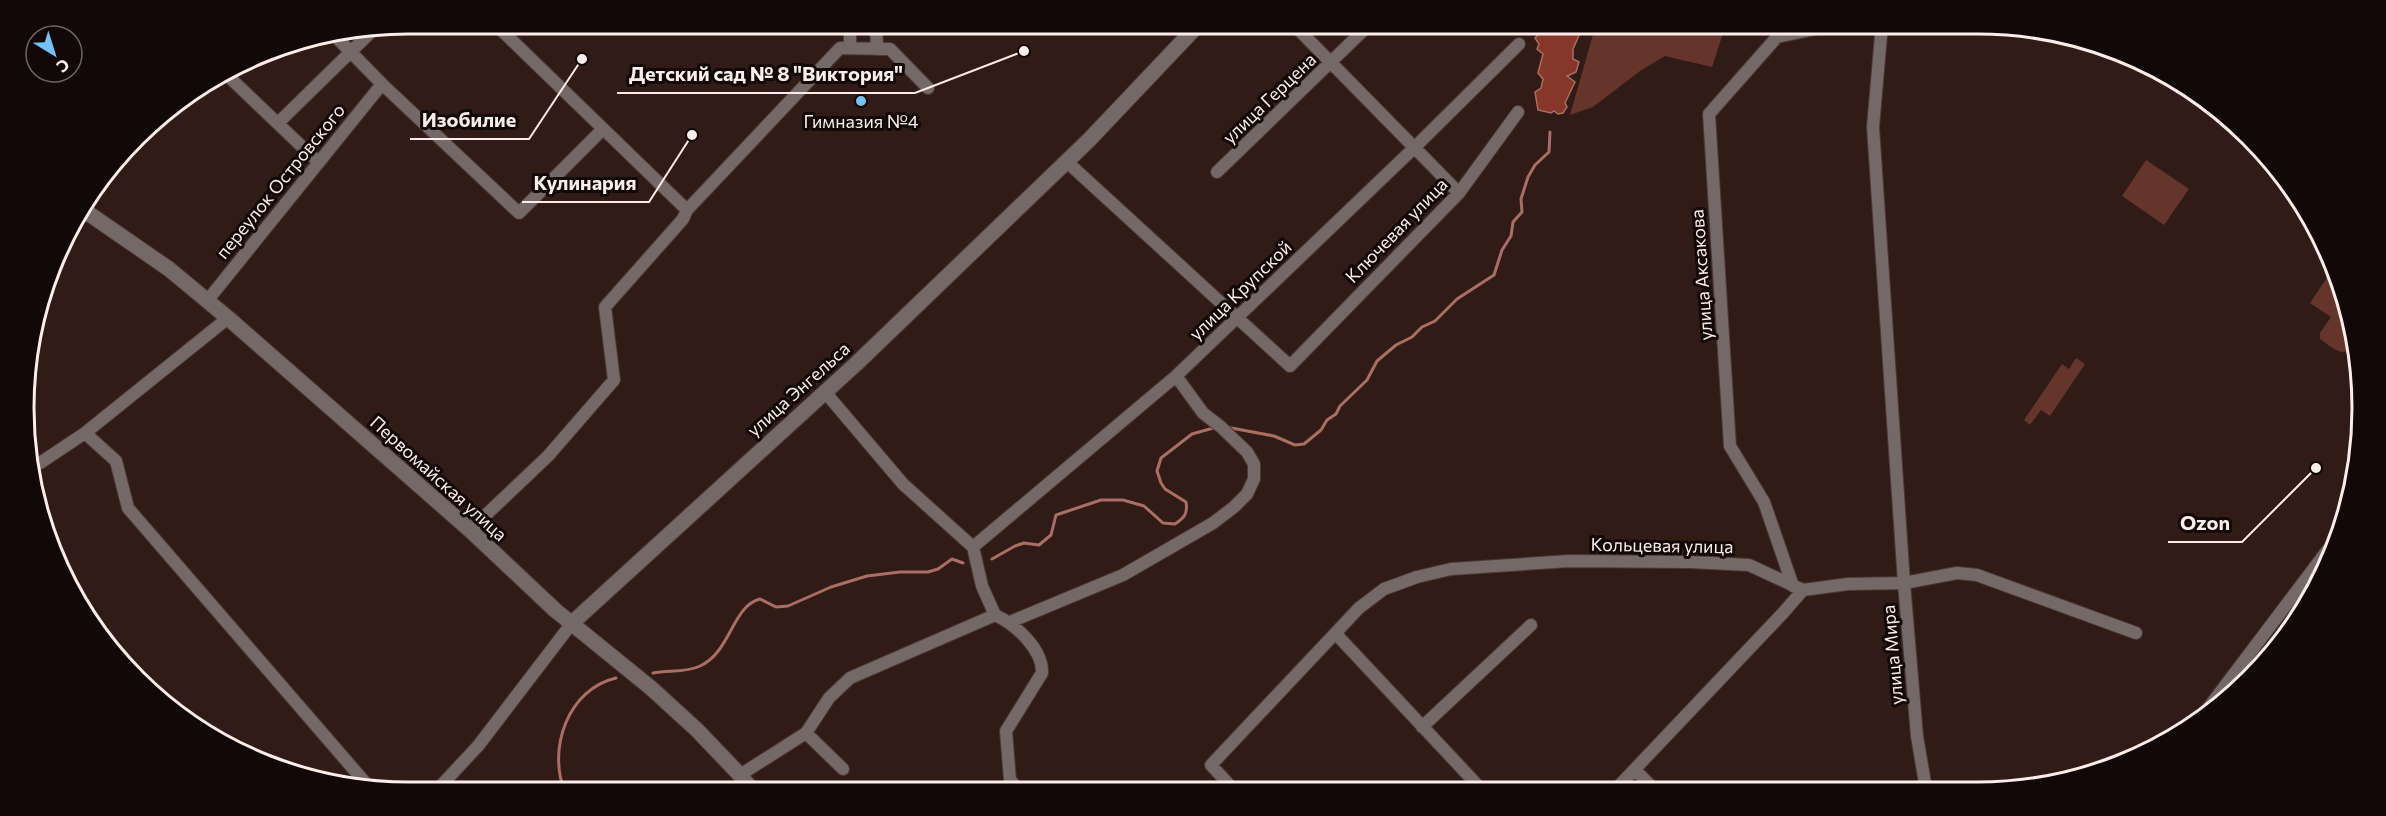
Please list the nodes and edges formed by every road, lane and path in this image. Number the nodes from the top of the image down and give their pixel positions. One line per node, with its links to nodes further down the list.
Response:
1 (505, 34): 21 (street)
2 (850, 34): 12 (street)
3 (876, 34): 13 (street)
4 (1189, 34): 23 (street, улица Энгельса)
5 (1302, 34): 15 (street)
6 (1360, 34): 15 (street, улица Герцена)
7 (1791, 34): 40 (street, улица Аксакова)
8 (1881, 34): 39 (street)
9 (366, 37): 14 (street)
10 (341, 41): 14 (street)
11 (1519, 44): 22 (street, улица Крупской)
12 (850, 48): 13 (street); 27 (street)
13 (877, 49): 18 (street)
14 (351, 52): 17 (street); 20 (street)
15 (1330, 64): 22 (street); 25 (street, улица Герцена)
16 (231, 80): 20 (street)
17 (382, 84): 21 (street); 24 (street, переулок Островского)
18 (928, 88)
19 (1518, 112): 26 (street, Ключевая улица)
20 (278, 123): 24 (street)
21 (603, 129): 27 (street)
22 (1415, 147): 26 (street); 31 (street, улица Крупской)
23 (1066, 161): 31 (street); 33 (street, улица Энгельса)
24 (318, 162): 29 (street, переулок Островского)
25 (1217, 172)
26 (1459, 193): 31 (street, Ключевая улица)
27 (687, 210): 36 (street)
28 (89, 214): 29 (street, Первомайская улица)
29 (207, 301): 30 (street, Первомайская улица)
30 (228, 318): 34 (street); 36 (street, Первомайская улица)
31 (1236, 318): 32 (street, улица Крупской)
32 (1176, 376): 37 (street, улица Крупской); 42 (street)
33 (825, 392): 37 (street); 43 (street, улица Энгельса)
34 (85, 433): 35 (street); 53 (street)
35 (40, 463)
36 (470, 530): 43 (street, Первомайская улица)
37 (973, 547): 41 (street)
38 (2317, 564): 47 (street)
39 (1904, 583): 40 (street, улица Мира); 45 (street); 61 (street, улица Мира)
40 (1798, 588): 46 (street, Кольцевая улица); 51 (street)
41 (995, 615): 42 (street); 49 (street)
42 (1010, 622): 56 (street)
43 (572, 623): 52 (street, Первомайская улица); 54 (street, улица Энгельса)
44 (1531, 625): 48 (street)
45 (2136, 633)
46 (1336, 634): 48 (street); 57 (street, Кольцевая улица)
47 (2221, 692)
48 (1422, 727): 58 (street)
49 (806, 734): 50 (street); 52 (street)
50 (843, 769)
51 (1635, 770): 59 (street); 60 (street)
52 (741, 775): 55 (street, Первомайская улица)
53 (361, 778)
54 (444, 782)
55 (746, 782)
56 (1012, 782)
57 (1227, 782)
58 (1474, 782)
59 (1622, 782)
60 (1647, 782)
61 (1925, 782)

